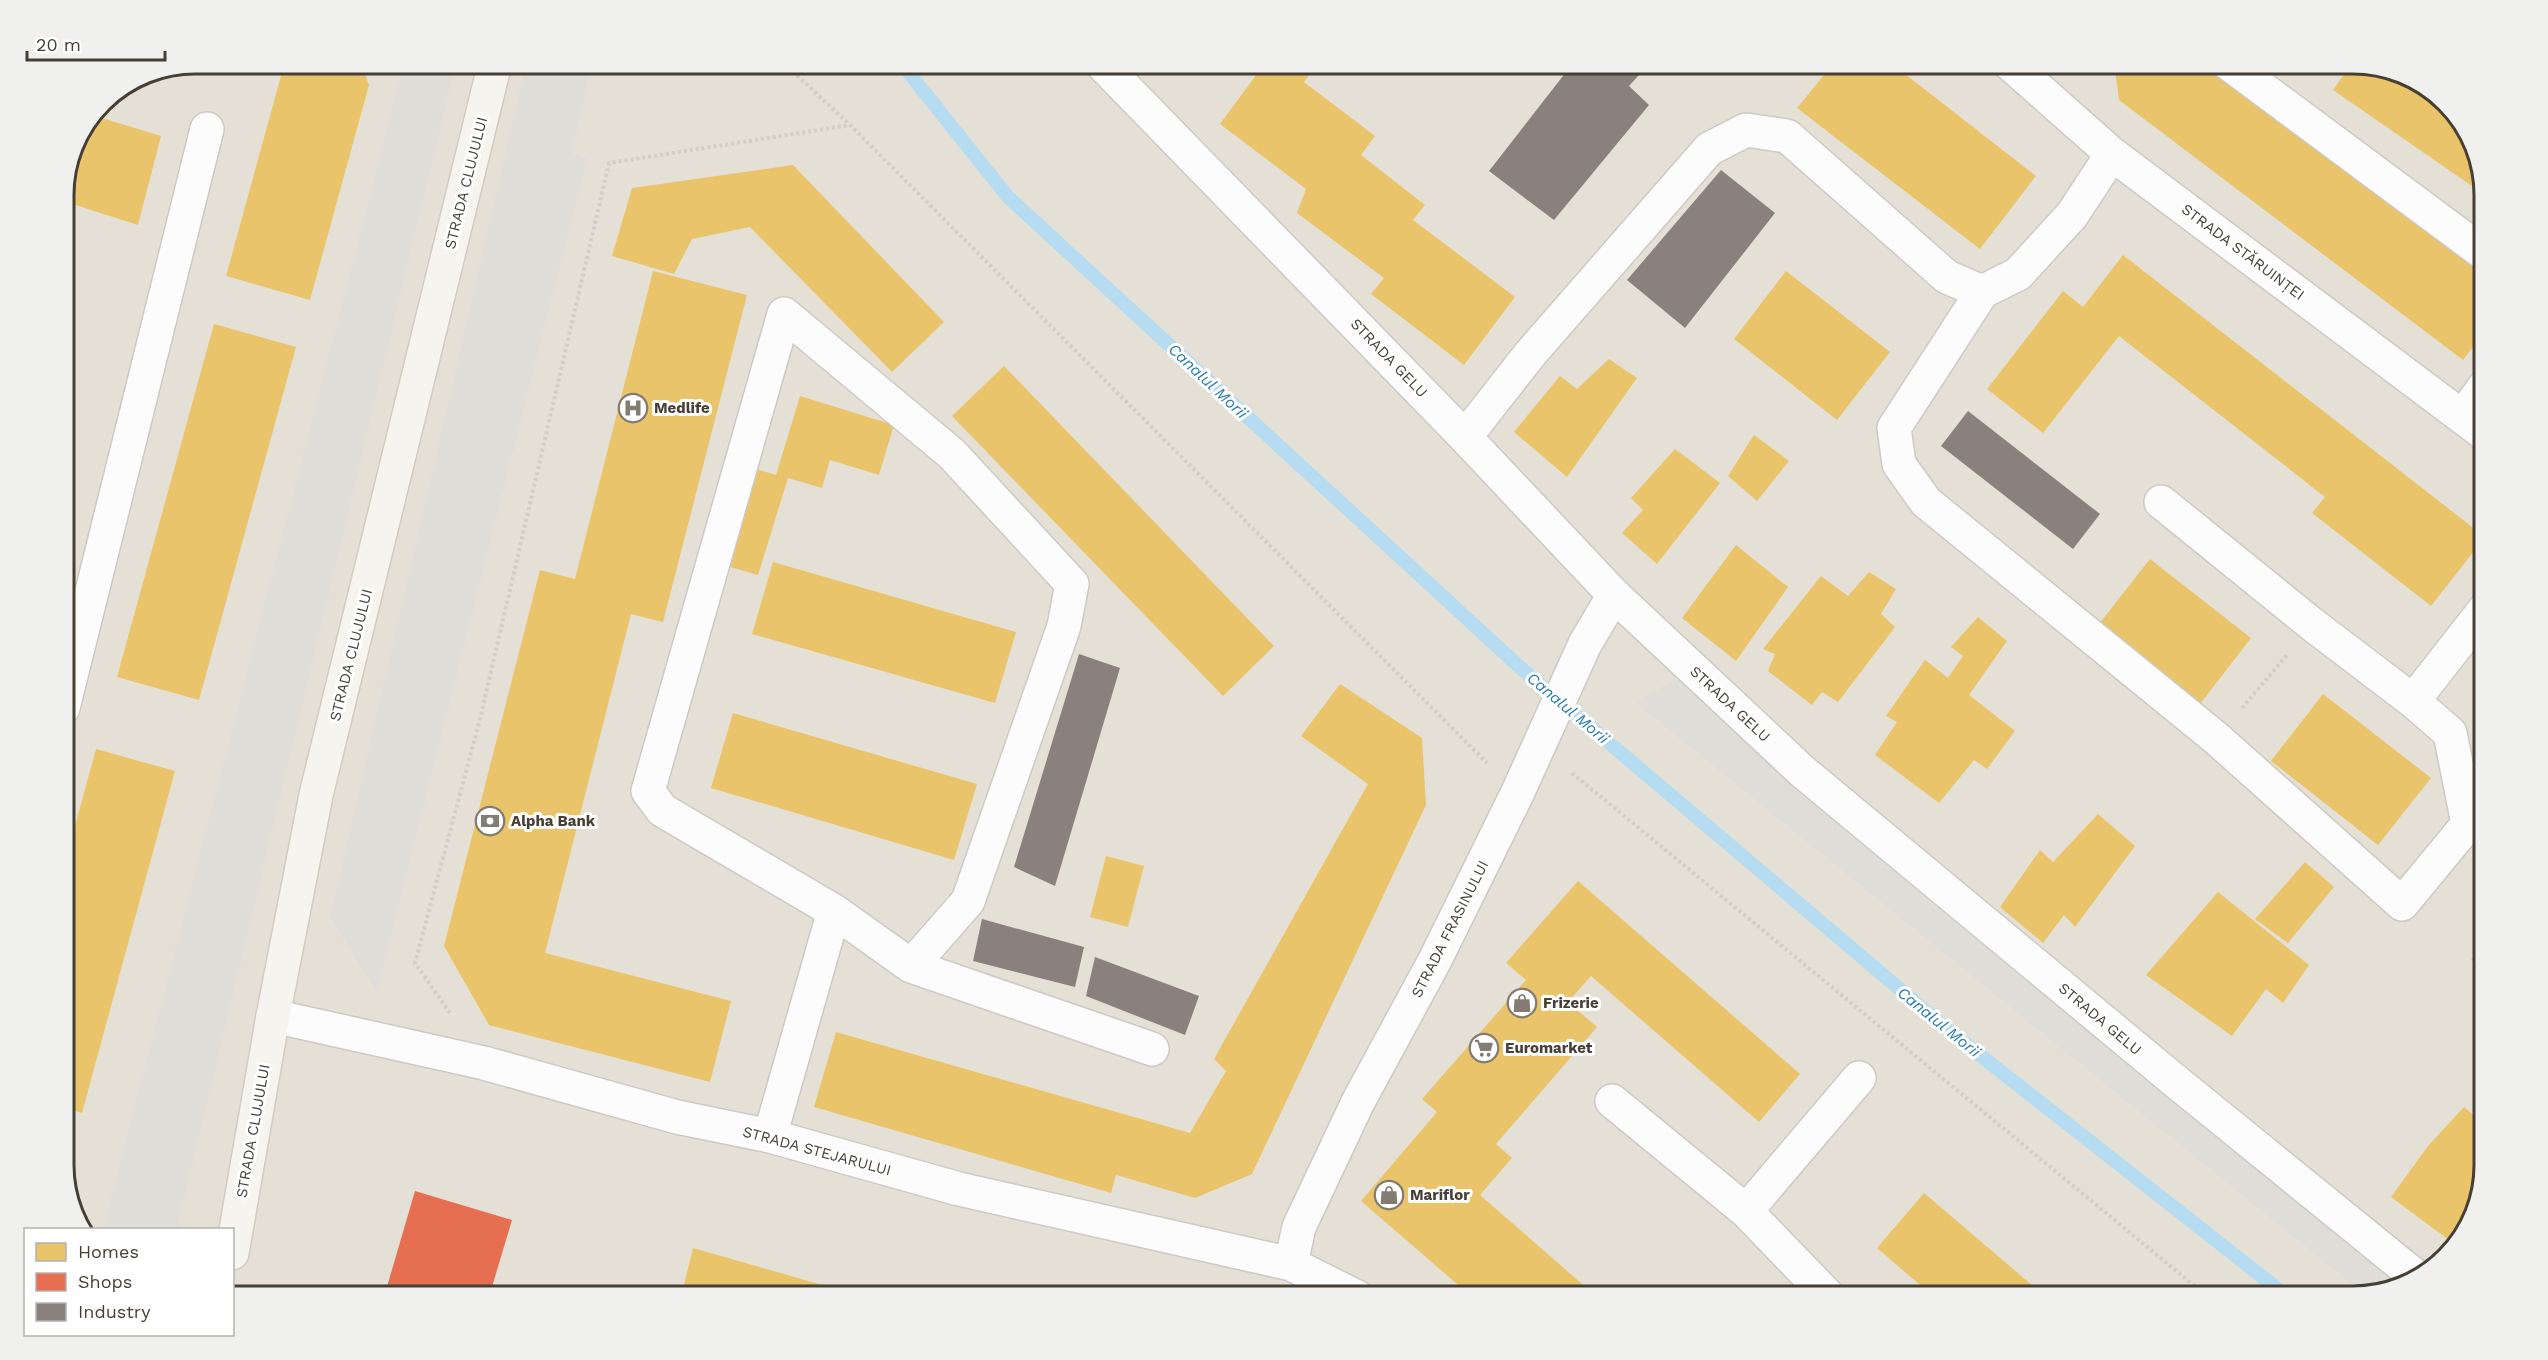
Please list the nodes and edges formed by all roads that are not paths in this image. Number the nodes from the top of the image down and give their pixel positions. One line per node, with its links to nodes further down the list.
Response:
1 (492, 74): 18 (main road, STRADA CLUJULUI)
2 (1112, 74): 10 (street, STRADA GELU)
3 (2021, 74): 6 (street, STRADA STĂRUINȚEI)
4 (2243, 74): 7 (street)
5 (207, 129): 14 (street)
6 (2112, 154): 8 (street); 9 (street, STRADA STĂRUINȚEI)
7 (2474, 246)
8 (1982, 292): 10 (street); 15 (street)
9 (2474, 425)
10 (1465, 436): 12 (street, STRADA GELU)
11 (2160, 502): 15 (street)
12 (1614, 595): 25 (street, STRADA FRASINULUI); 26 (street, STRADA GELU)
13 (2474, 622): 15 (street)
14 (74, 664)
15 (2413, 701)
16 (834, 911): 17 (street); 17 (street); 22 (street)
17 (911, 966): 19 (street)
18 (273, 1016): 22 (street, STRADA STEJARULUI); 24 (main road, STRADA CLUJULUI)
19 (1152, 1049)
20 (1859, 1078): 23 (street)
21 (1612, 1101): 23 (street)
22 (770, 1136): 25 (street, STRADA STEJARULUI)
23 (1746, 1212): 28 (street)
24 (234, 1240)
25 (1291, 1264): 27 (street, STRADA STEJARULUI)
26 (2410, 1272)
27 (1335, 1286)
28 (1818, 1286)

